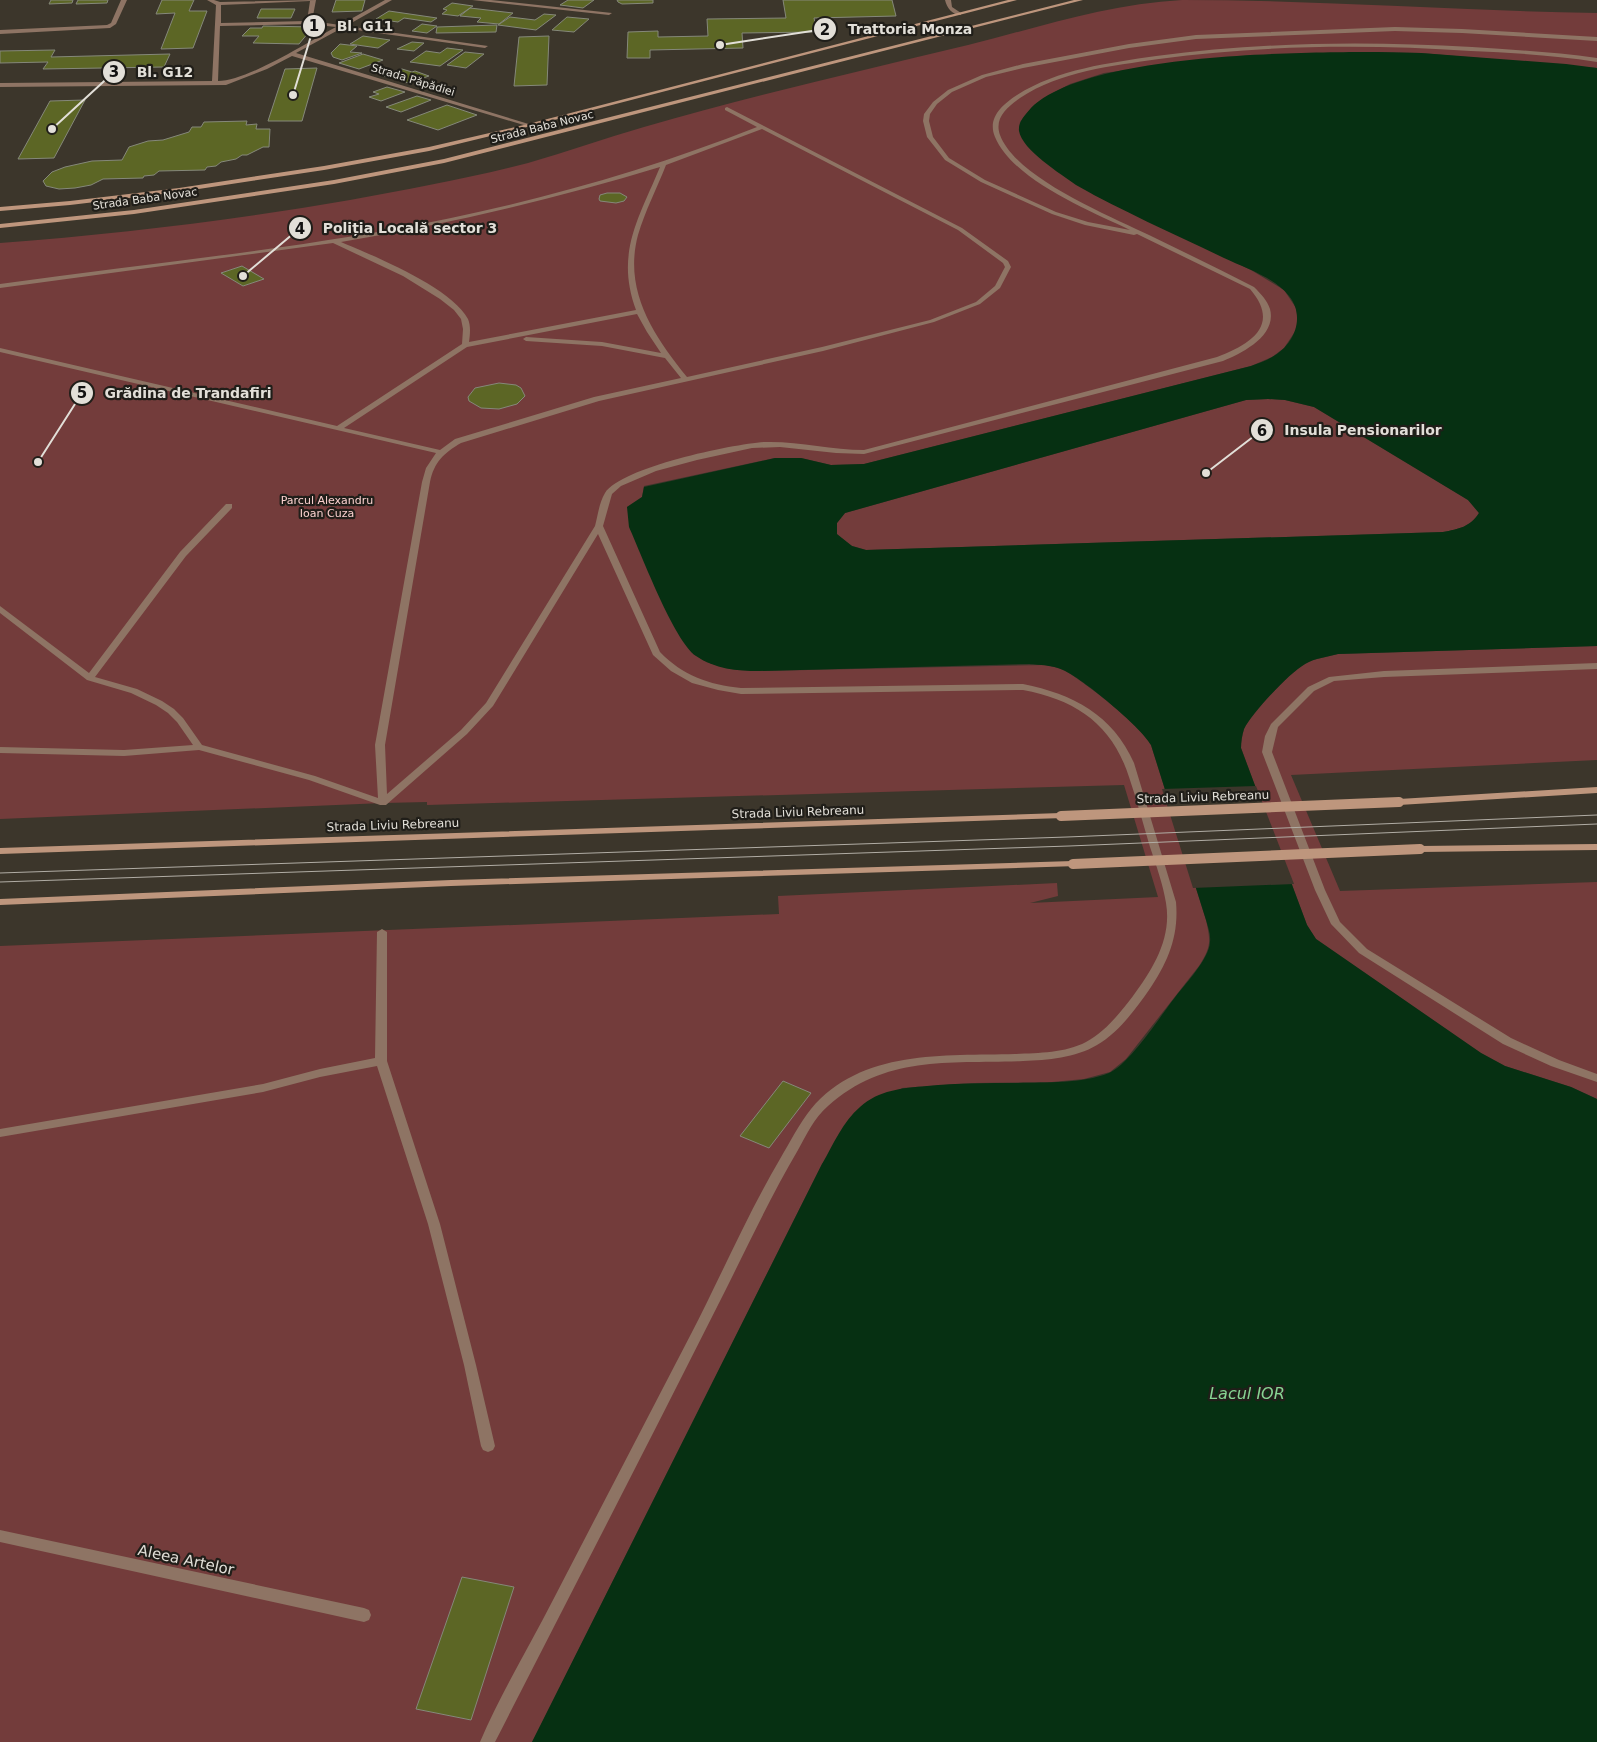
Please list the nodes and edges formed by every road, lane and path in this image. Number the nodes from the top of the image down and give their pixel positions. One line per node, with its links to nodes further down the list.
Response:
1 (124, 0): 17 (street)
2 (210, 0): 10 (street)
3 (311, 0): 10 (street); 14 (street)
4 (389, 0): 16 (street)
5 (475, 0): 11 (street)
6 (948, 0): 12 (street)
7 (1014, 0): 12 (main road, Strada Baba Novac)
8 (1060, 0): 13 (main road)
9 (1080, 0): 13 (main road, Strada Baba Novac)
10 (219, 4): 15 (street)
11 (609, 14)
12 (959, 14): 25 (main road, Strada Baba Novac)
13 (1022, 14): 29 (main road, Strada Baba Novac)
14 (309, 22): 15 (street); 16 (street)
15 (218, 25): 22 (street)
16 (342, 27): 19 (street); 20 (street)
17 (0, 32)
18 (1597, 39): 30 (street)
19 (485, 46)
20 (292, 54): 22 (street); 25 (street, Strada Păpădiei)
21 (1597, 60): 30 (street)
22 (215, 84): 23 (street)
23 (0, 85)
24 (726, 108): 26 (street)
25 (529, 126): 28 (main road, Strada Baba Novac)
26 (762, 127): 27 (street); 38 (street)
27 (664, 163): 31 (street); 33 (street)
28 (0, 209)
29 (0, 226)
30 (1148, 235): 42 (street)
31 (333, 241): 32 (street); 35 (street)
32 (0, 286)
33 (638, 312): 34 (street); 37 (street)
34 (510, 338): 35 (street); 37 (street)
35 (465, 345): 39 (street)
36 (0, 350): 39 (street)
37 (666, 356): 38 (street)
38 (686, 380): 40 (street)
39 (337, 429): 40 (street)
40 (439, 452): 49 (street)
41 (229, 506): 45 (street)
42 (599, 526): 49 (street); 60 (street)
43 (0, 609): 45 (street)
44 (1597, 666): 55 (street)
45 (90, 678): 46 (street)
46 (199, 747): 47 (street); 49 (street)
47 (0, 750)
48 (1597, 790): 51 (main road, Strada Liviu Rebreanu, bridge)
49 (383, 803)
50 (1597, 847): 52 (main road, bridge)
51 (0, 851)
52 (0, 902)
53 (382, 932): 54 (street)
54 (381, 1061): 56 (street); 57 (street)
55 (1597, 1078)
56 (0, 1133)
57 (488, 1446)
58 (0, 1536): 59 (street, Aleea Artelor)
59 (364, 1615)
60 (487, 1742)

